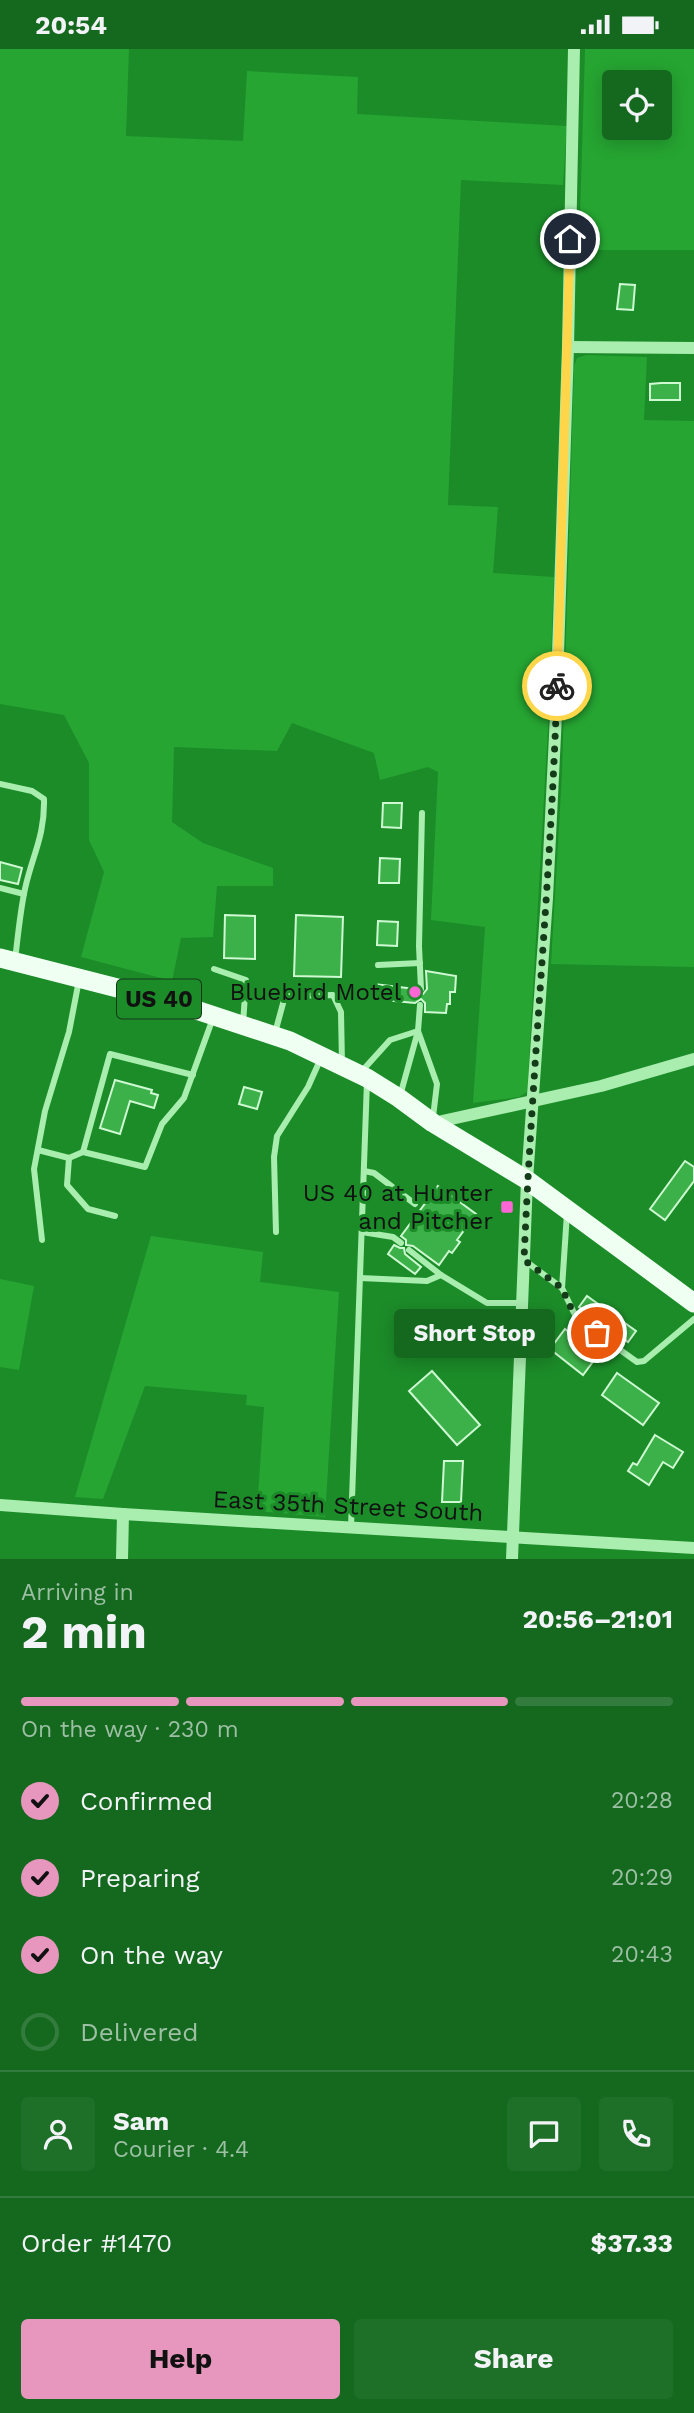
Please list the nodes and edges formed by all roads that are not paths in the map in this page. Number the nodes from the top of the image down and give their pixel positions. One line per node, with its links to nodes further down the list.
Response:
1 (574, 49): 2 (street)
2 (568, 347): 3 (street); 24 (street)
3 (694, 348)
4 (0, 784): 7 (lane)
5 (422, 813): 9 (lane)
6 (0, 888): 7 (lane)
7 (24, 894): 8 (lane)
8 (7, 960): 12 (main road, US 40)
9 (420, 963): 10 (lane); 13 (lane)
10 (378, 965)
11 (214, 969): 16 (lane)
12 (79, 978): 15 (main road, US 40); 26 (lane)
13 (421, 989)
14 (421, 1005): 17 (lane)
15 (214, 1016): 16 (main road, US 40); 22 (lane)
16 (243, 1026): 18 (main road, US 40)
17 (418, 1031): 21 (lane); 23 (lane); 25 (lane)
18 (274, 1036): 19 (main road, US 40); 21 (lane)
19 (322, 1056): 21 (main road, US 40); 34 (lane)
20 (694, 1059): 24 (street)
21 (356, 1073): 23 (main road, US 40); 29 (lane)
22 (192, 1075): 27 (lane); 27 (lane)
23 (399, 1098): 25 (main road, US 40)
24 (534, 1100): 25 (street); 30 (street)
25 (433, 1122): 30 (main road, US 40)
26 (38, 1150): 28 (lane); 36 (lane)
27 (83, 1152): 28 (lane)
28 (69, 1158): 33 (lane)
29 (364, 1171): 31 (lane); 35 (lane)
30 (527, 1180): 32 (main road, US 40); 39 (street)
31 (415, 1204)
32 (567, 1209): 42 (lane); 44 (main road, US 40)
33 (115, 1216)
34 (276, 1232)
35 (362, 1232): 37 (lane); 41 (lane)
36 (42, 1240)
37 (401, 1243)
38 (409, 1250): 40 (lane)
39 (524, 1260): 42 (lane); 43 (street)
40 (441, 1275): 41 (lane); 43 (lane)
41 (360, 1278): 48 (lane)
42 (562, 1288): 45 (lane)
43 (523, 1303): 49 (street)
44 (694, 1303)
45 (694, 1319)
46 (0, 1505): 47 (street, East 35th Street South)
47 (123, 1514): 48 (street, East 35th Street South); 51 (street)
48 (351, 1527): 49 (street, East 35th Street South)
49 (513, 1537): 50 (street, East 35th Street South); 52 (street)
50 (694, 1548)
51 (122, 1559)
52 (512, 1559)

